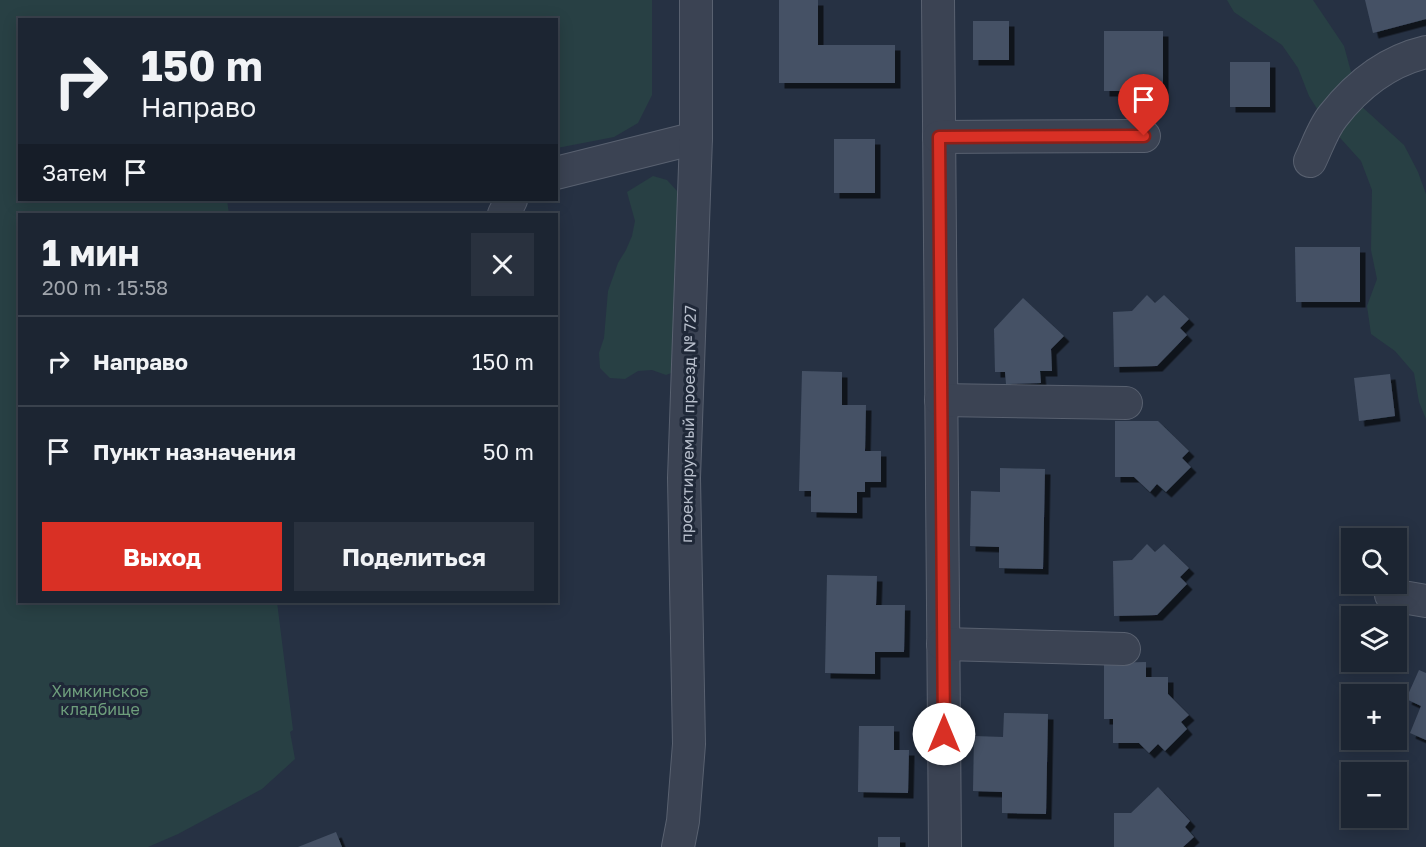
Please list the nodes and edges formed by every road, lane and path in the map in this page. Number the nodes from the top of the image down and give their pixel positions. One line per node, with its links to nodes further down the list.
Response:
1 (696, 0): 6 (street, проектируемый проезд № 727)
2 (938, 0): 5 (street)
3 (1426, 52): 7 (street)
4 (1144, 136): 5 (street)
5 (939, 137): 9 (street)
6 (696, 138): 8 (street); 15 (street, проектируемый проезд № 727)
7 (1310, 162)
8 (558, 172)
9 (941, 400): 10 (street); 13 (street)
10 (1126, 403)
11 (1391, 595): 12 (street)
12 (1426, 601)
13 (943, 644): 14 (street); 16 (street)
14 (1124, 649)
15 (678, 847)
16 (945, 847)

